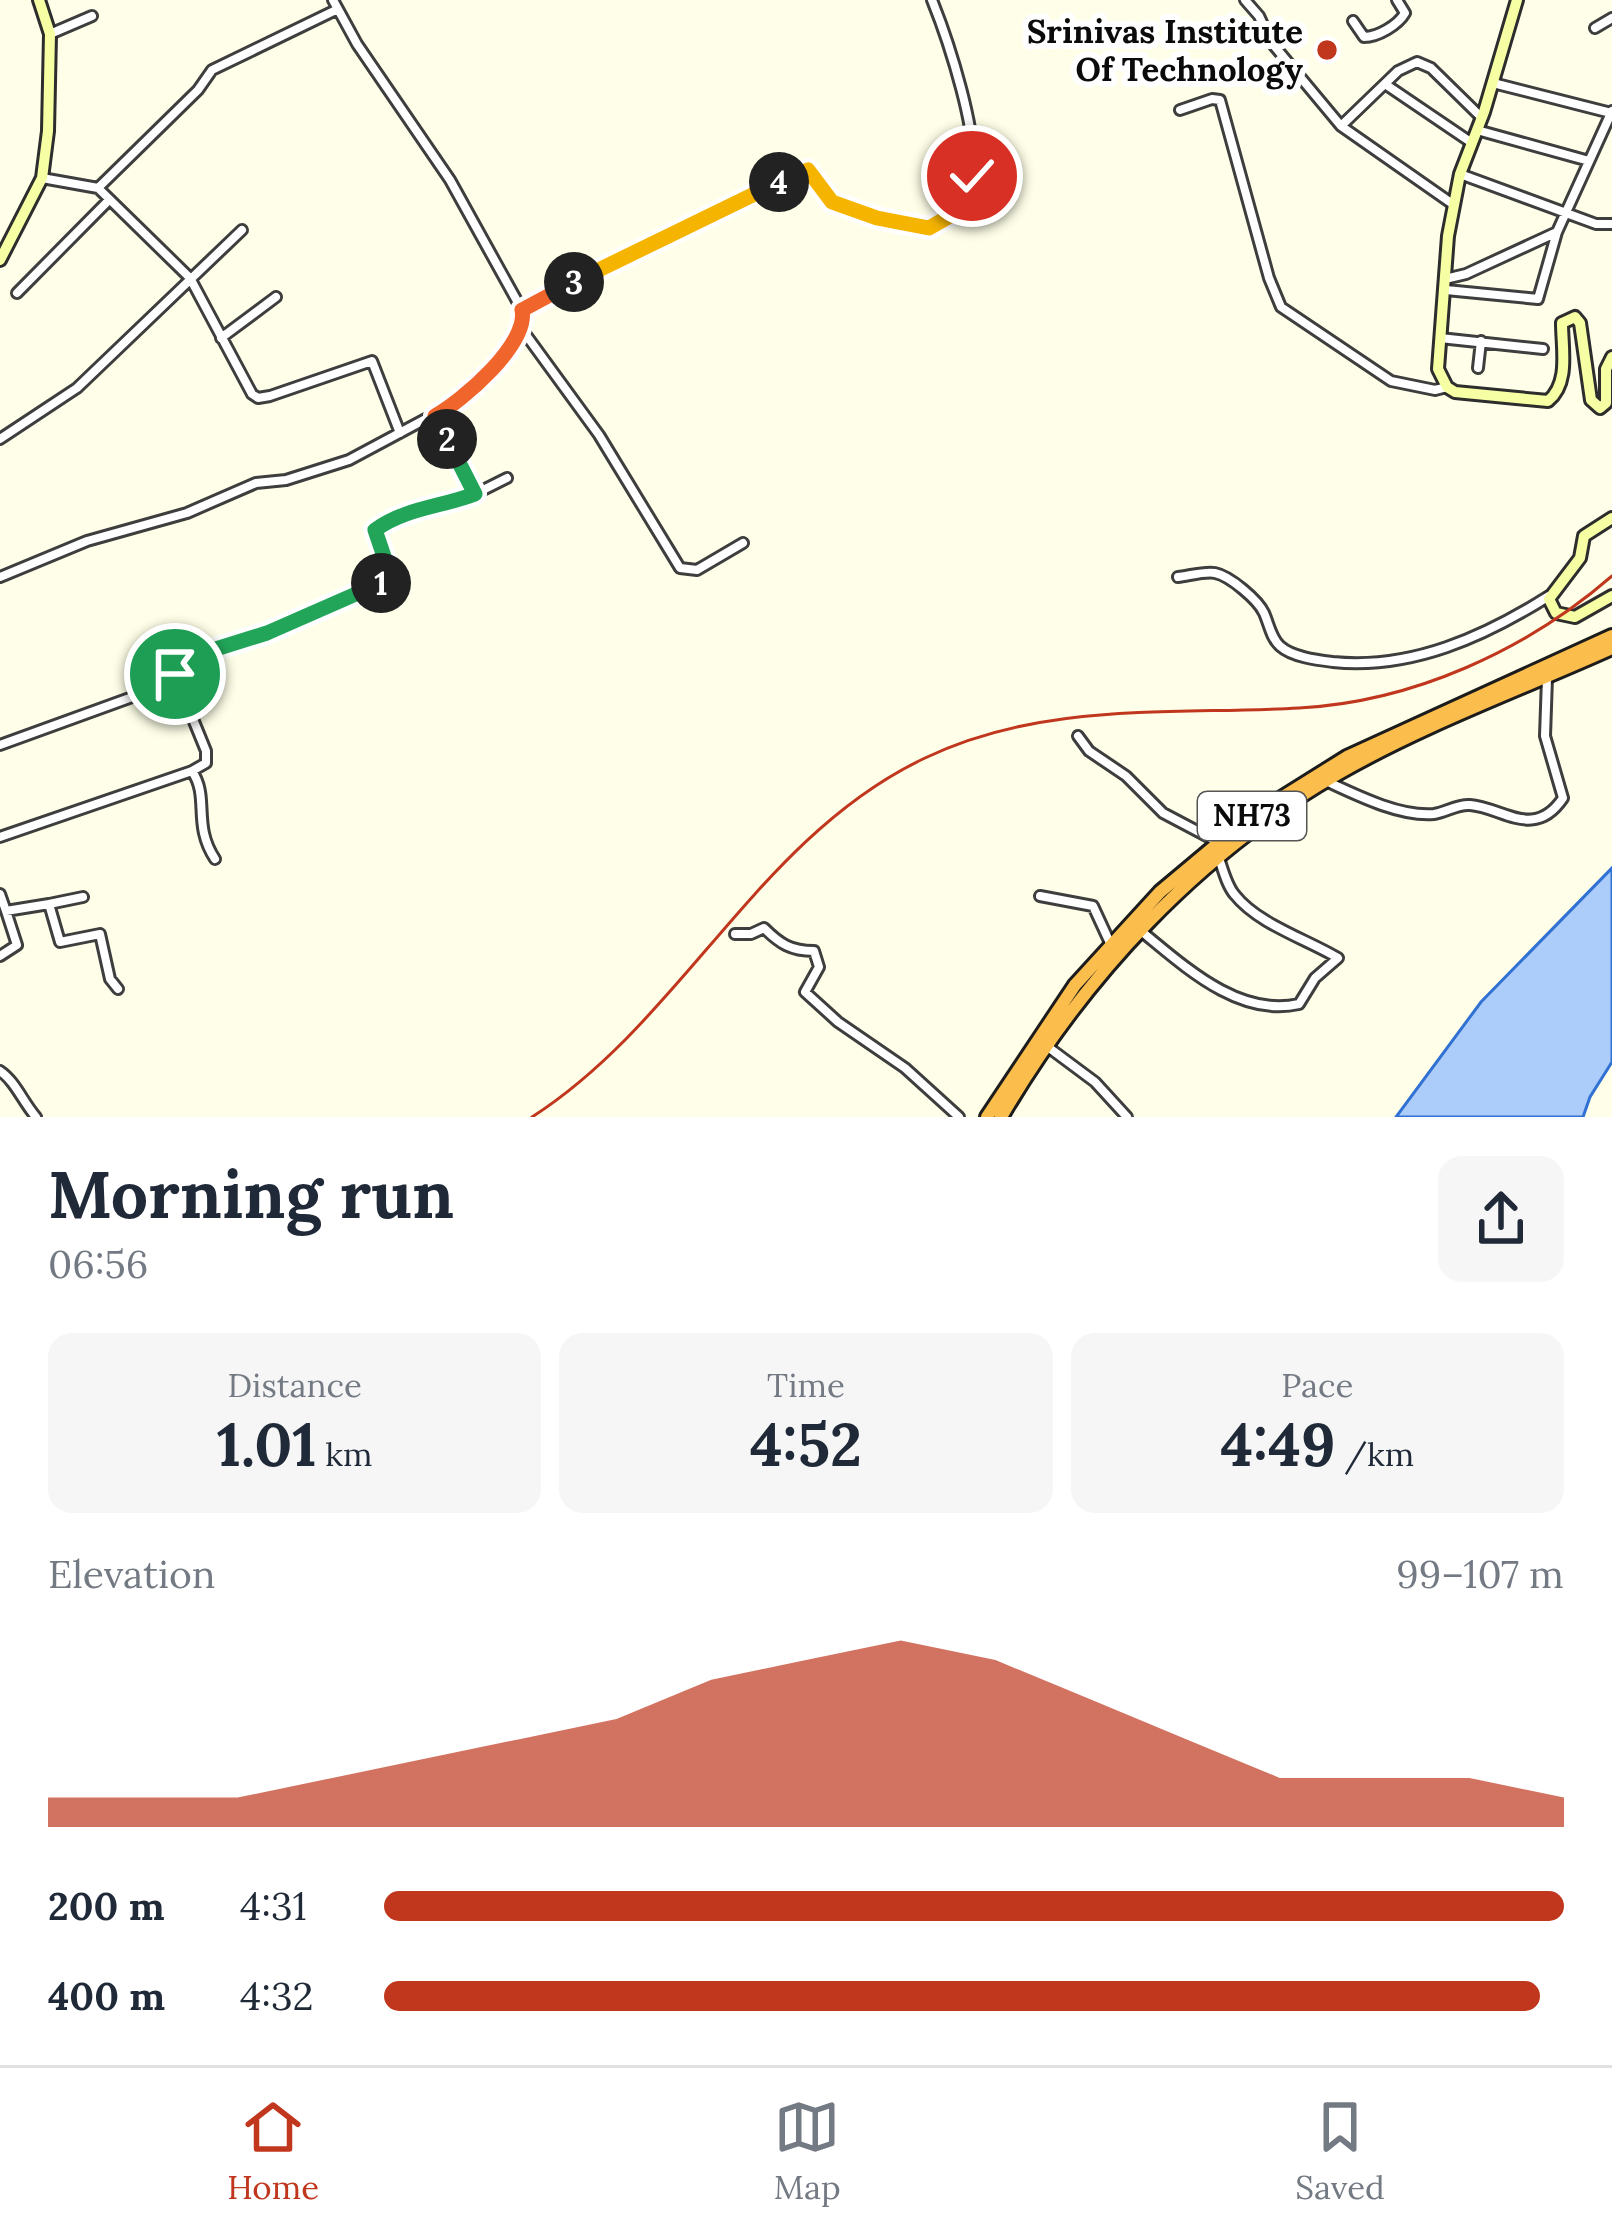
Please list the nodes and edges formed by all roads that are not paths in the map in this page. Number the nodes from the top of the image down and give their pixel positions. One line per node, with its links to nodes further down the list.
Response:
1 (39, 0): 11 (main road)
2 (932, 0): 34 (street)
3 (1245, 0): 17 (street)
4 (1397, 0): 9 (street)
5 (1517, 0): 12 (main road)
6 (335, 4): 22 (street); 34 (street)
7 (92, 16): 11 (street)
8 (1612, 18): 10 (street)
9 (1353, 21)
10 (1595, 28)
11 (50, 34): 21 (main road)
12 (1493, 83): 15 (street); 16 (main road)
13 (1385, 84): 16 (street); 17 (street); 18 (street)
14 (1180, 110): 42 (street)
15 (1611, 112): 19 (street)
16 (1479, 124): 18 (main road); 19 (street)
17 (1341, 126): 24 (street)
18 (1472, 143): 20 (main road)
19 (1589, 161): 25 (street)
20 (1460, 173): 24 (main road); 25 (street)
21 (42, 178): 22 (street); 29 (main road)
22 (98, 188): 23 (street)
23 (109, 200): 30 (street); 32 (street)
24 (1454, 205): 31 (main road)
25 (1566, 210): 26 (street); 28 (street)
26 (1612, 224)
27 (242, 230): 30 (street)
28 (1557, 232): 31 (street); 31 (street)
29 (0, 260)
30 (190, 278): 36 (street); 45 (street)
31 (1446, 284): 37 (main road)
32 (16, 292)
33 (276, 296): 36 (street)
34 (522, 310): 35 (street)
35 (521, 328): 43 (street); 49 (street)
36 (221, 338): 44 (street)
37 (1440, 338): 38 (street); 42 (main road)
38 (1481, 341): 39 (street); 41 (street)
39 (1543, 349)
40 (1612, 357): 42 (main road)
41 (1478, 368)
42 (1447, 387)
43 (435, 416): 44 (street); 47 (street)
44 (400, 433): 50 (street)
45 (0, 439)
46 (507, 478): 47 (street)
47 (475, 494): 56 (street)
48 (1612, 518): 52 (main road)
49 (743, 543)
50 (0, 577)
51 (1178, 577): 52 (street)
52 (1550, 596): 53 (main road)
53 (1612, 596)
54 (1612, 636): 63 (highway, NH73)
55 (1612, 648): 57 (highway, NH73)
56 (175, 674): 59 (street); 60 (street)
57 (1546, 678): 61 (highway, NH73); 61 (street)
58 (1078, 736): 63 (street)
59 (0, 746)
60 (192, 771): 62 (street); 64 (street)
61 (1326, 782): 63 (highway, NH73)
62 (0, 837)
63 (1219, 850): 70 (highway, NH73); 70 (street); 72 (highway, NH73)
64 (215, 859)
65 (0, 894): 69 (street)
66 (1040, 896): 72 (street)
67 (82, 898): 68 (street)
68 (49, 904): 69 (street); 74 (street)
69 (6, 911): 73 (street)
70 (1140, 931): 75 (highway, NH73)
71 (735, 934): 79 (street)
72 (1111, 945): 76 (highway, NH73)
73 (0, 956)
74 (118, 989)
75 (1044, 1045): 76 (highway, NH73); 82 (street)
76 (1032, 1055): 80 (highway, NH73); 81 (highway, NH73)
77 (0, 1070): 78 (street)
78 (36, 1117)
79 (959, 1117)
80 (987, 1117)
81 (1001, 1117)
82 (1127, 1117)

